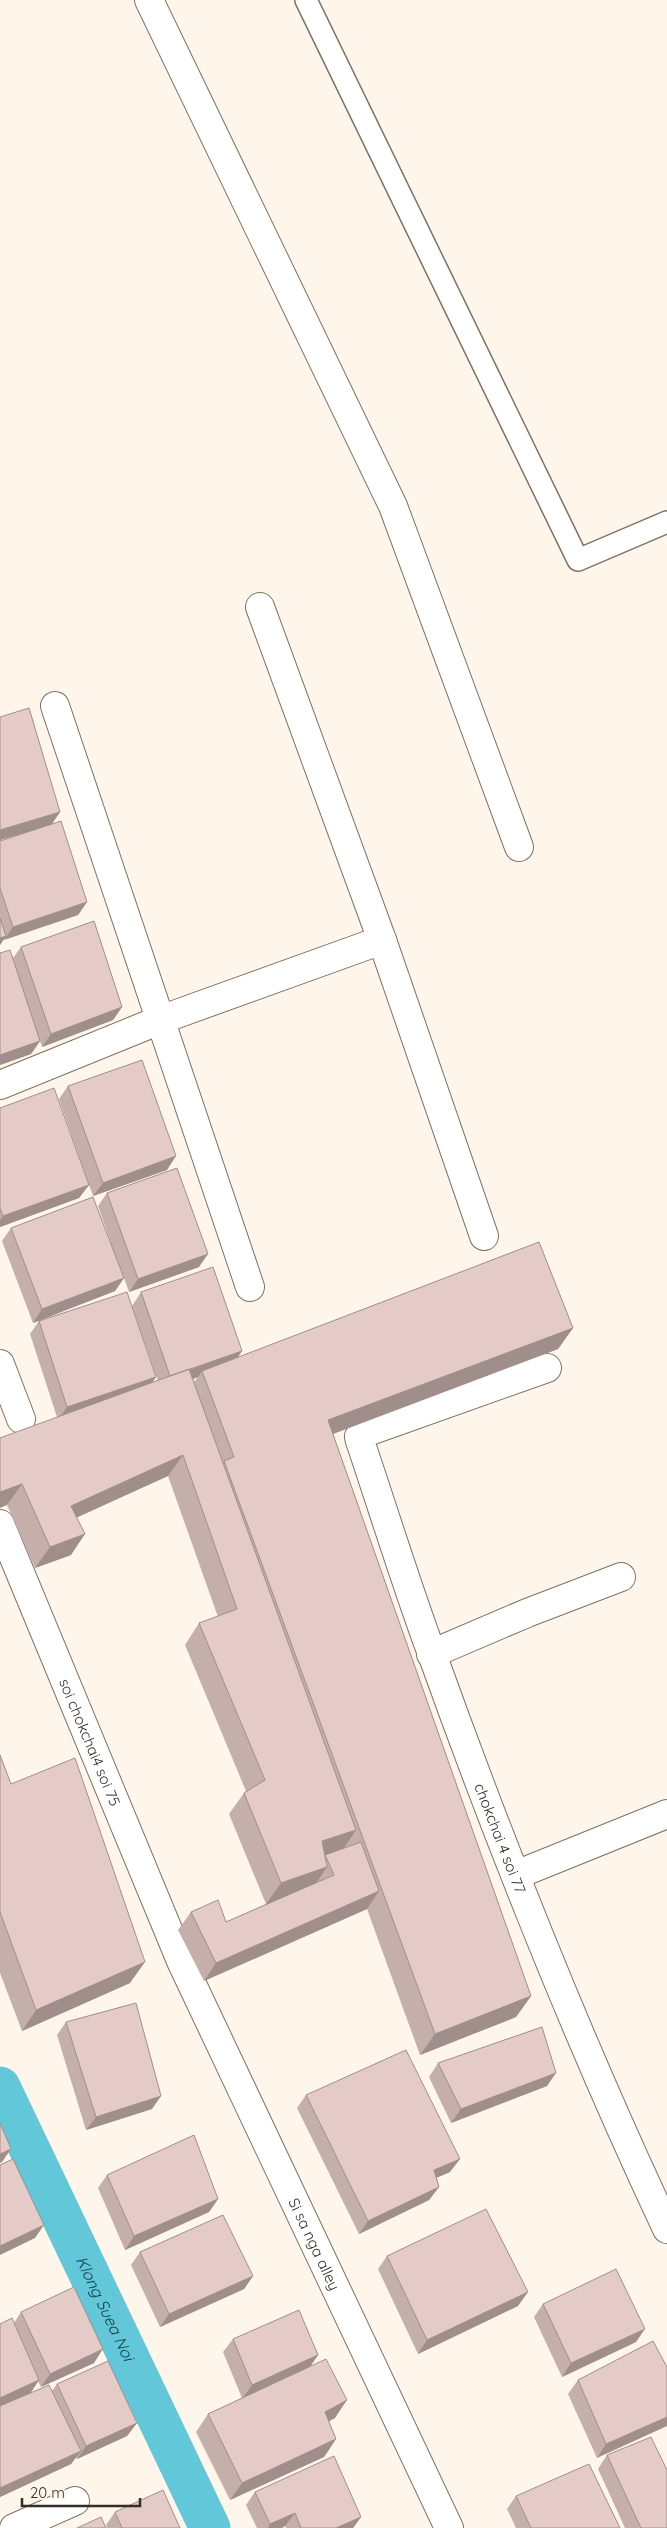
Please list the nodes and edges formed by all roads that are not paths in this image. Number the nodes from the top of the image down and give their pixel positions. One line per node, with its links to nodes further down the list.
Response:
1 (149, 0): 6 (street)
2 (306, 0): 3 (lane)
3 (667, 522)
4 (260, 607): 7 (street)
5 (55, 706): 8 (street)
6 (520, 847)
7 (382, 940): 8 (street); 10 (street)
8 (160, 1020): 9 (street); 11 (street)
9 (0, 1085)
10 (484, 1236)
11 (250, 1287)
12 (0, 1364): 14 (street)
13 (547, 1368): 17 (street, chokchai 4 soi 77)
14 (21, 1419)
15 (0, 1524): 20 (street, soi chokchai4 soi 75)
16 (621, 1577): 17 (street)
17 (432, 1654): 19 (street, chokchai 4 soi 77)
18 (667, 1814): 19 (street)
19 (516, 1875): 21 (street, chokchai 4 soi 77)
20 (181, 1961): 24 (street, Si sa nga alley)
21 (667, 2229)
22 (75, 2500): 23 (street)
23 (14, 2528)
24 (449, 2528)

